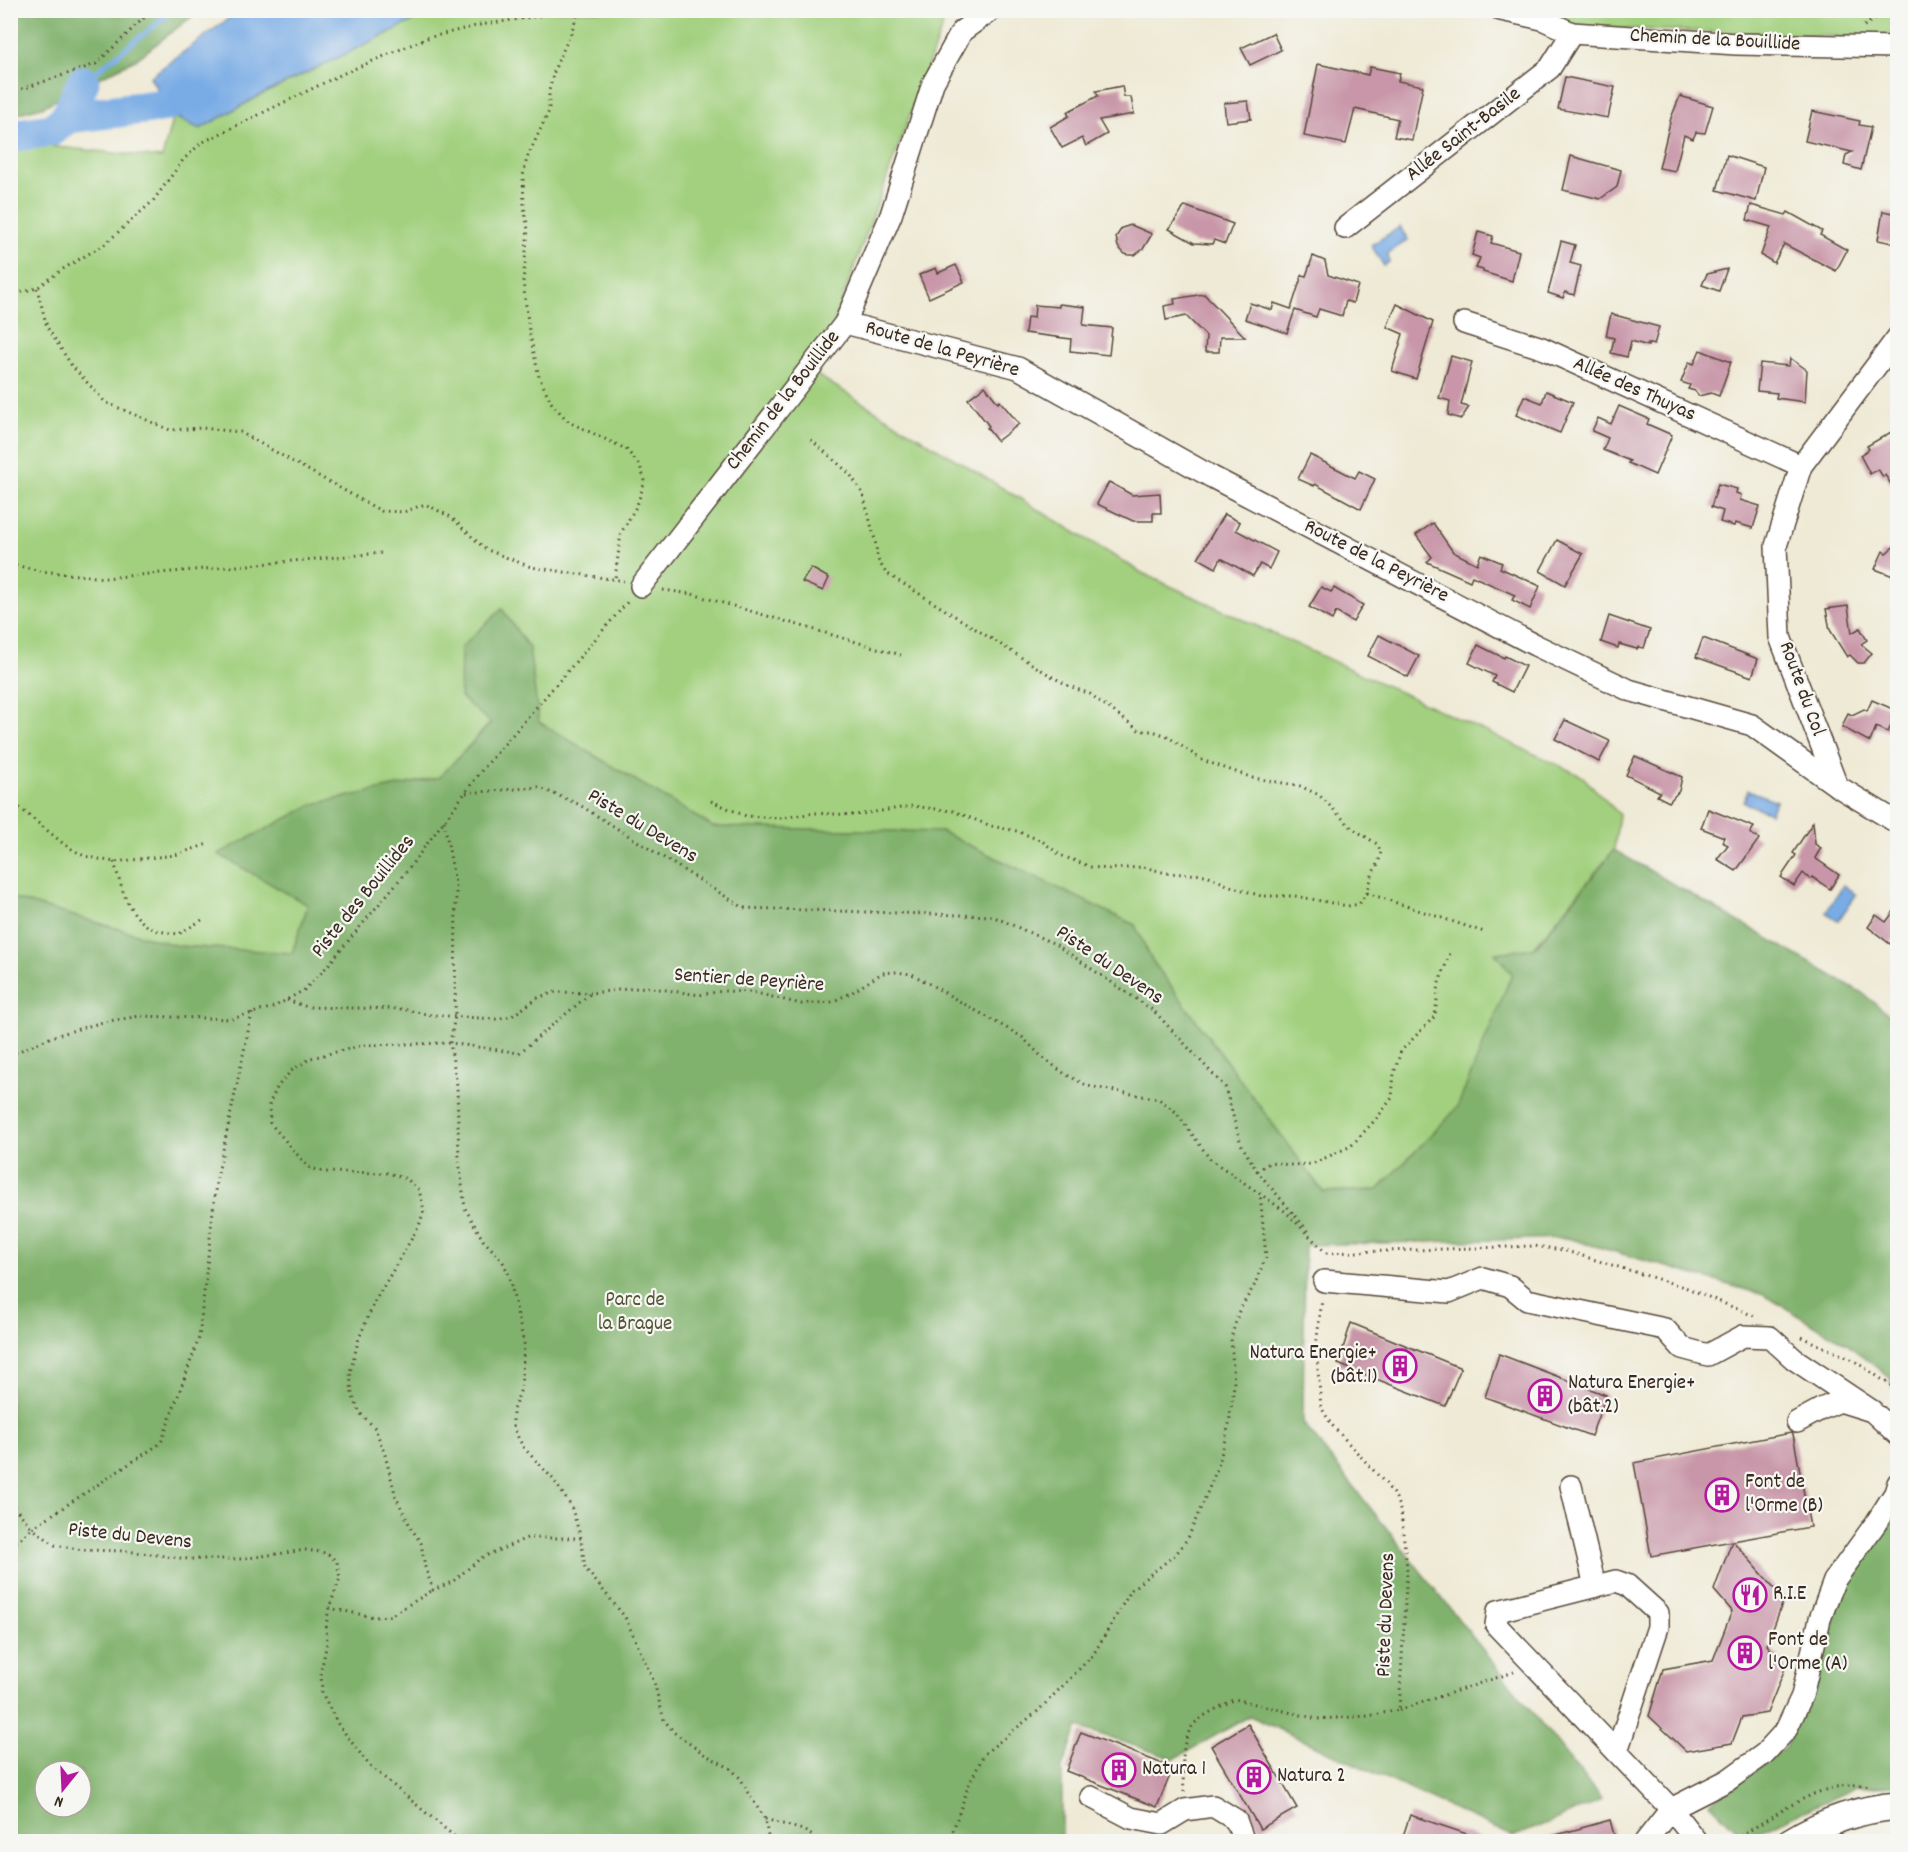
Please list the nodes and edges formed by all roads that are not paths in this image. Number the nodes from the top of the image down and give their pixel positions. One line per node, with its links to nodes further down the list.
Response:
1 (991, 10): 6 (street, Chemin de la Bouillide)
2 (1501, 10): 3 (street, Chemin de la Bouillide)
3 (1572, 33): 4 (street, Chemin de la Bouillide); 5 (street, Allée Saint-Basile)
4 (1898, 47)
5 (1345, 228)
6 (845, 323): 10 (street, Chemin de la Bouillide); 11 (street, Route de la Peyrière)
7 (1464, 323): 9 (street, Allée des Thuyas)
8 (1898, 337): 9 (street, Route du Col)
9 (1801, 466): 11 (street, Route du Col)
10 (641, 586)
11 (1837, 786): 12 (street, Route de la Peyrière)
12 (1898, 823)
13 (1324, 1281): 14 (street)
14 (1872, 1411): 15 (street); 16 (street)
15 (1797, 1422)
16 (1898, 1435)
17 (1898, 1483): 22 (street)
18 (1571, 1486): 19 (street)
19 (1595, 1586): 20 (street); 20 (street)
20 (1617, 1751): 22 (street)
21 (1091, 1797): 24 (street)
22 (1671, 1809): 25 (street); 26 (street)
23 (1897, 1811): 27 (main road); 28 (main road)
24 (1244, 1842)
25 (1645, 1842)
26 (1697, 1842)
27 (1790, 1842)
28 (1828, 1842)

